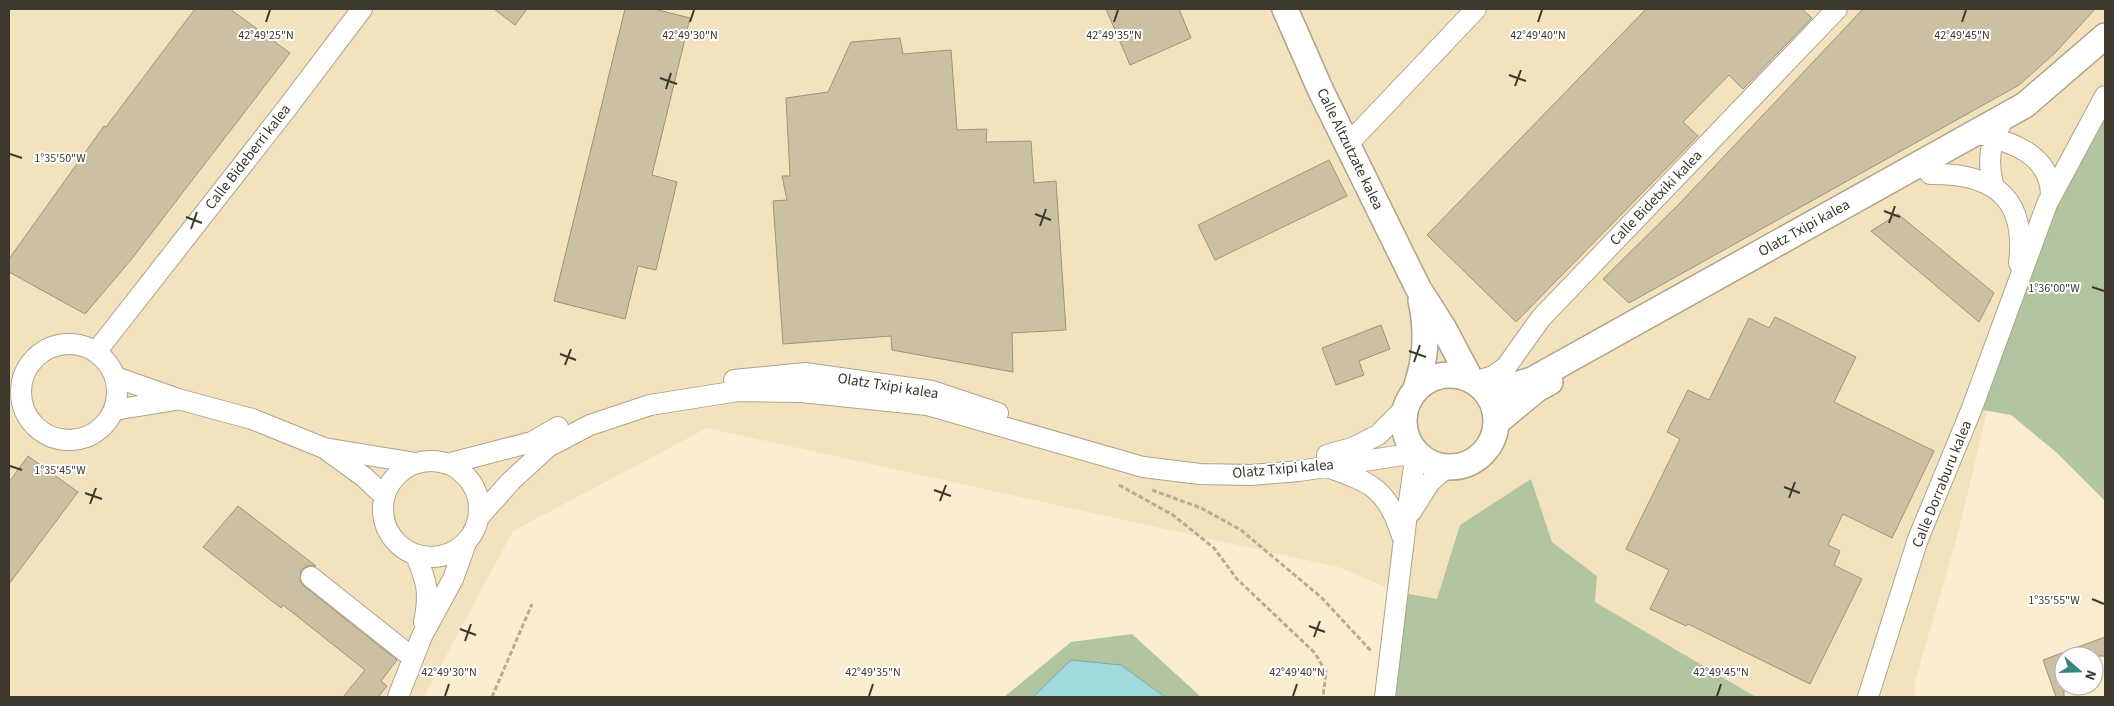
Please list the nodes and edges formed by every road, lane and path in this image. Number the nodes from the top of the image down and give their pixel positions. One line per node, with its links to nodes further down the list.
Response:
1 (362, 9): 16 (street, Calle Bideberri kalea)
2 (1285, 9): 9 (main road, Calle Altzutzate kalea)
3 (1476, 9): 9 (street)
4 (1837, 9): 19 (street, Calle Bidetxiki kalea)
5 (2105, 22): 6 (street)
6 (2102, 43): 8 (main road, Olatz Txipi kalea); 8 (main road, Olatz Txipi kalea)
7 (2105, 96): 12 (street, Calle Dorraburu kalea)
8 (1984, 135): 10 (main road, Olatz Txipi kalea); 11 (street); 12 (street); 19 (main road, Olatz Txipi kalea)
9 (1348, 144): 15 (main road, Calle Altzutzate kalea)
10 (1930, 174): 11 (street); 24 (main road, Olatz Txipi kalea)
11 (1992, 184): 13 (street, Calle Dorraburu kalea)
12 (2049, 200): 13 (street); 14 (street, Calle Dorraburu kalea)
13 (2012, 205): 14 (street, Calle Dorraburu kalea)
14 (2016, 287): 43 (street, Calle Dorraburu kalea)
15 (1418, 288): 19 (main road); 21 (main road)
16 (96, 352): 17 (street); 18 (street)
17 (115, 377): 20 (street); 23 (street)
18 (16, 378): 22 (street)
19 (1478, 385): 21 (main road); 24 (main road)
20 (178, 399): 23 (street); 25 (street)
21 (1410, 399): 26 (main road); 28 (street, Olatz Txipi kalea)
22 (15, 400): 23 (street)
23 (114, 410)
24 (1496, 422): 30 (main road)
25 (324, 448): 27 (street); 33 (street)
26 (1416, 453): 29 (street, Olatz Txipi kalea); 30 (main road); 35 (street)
27 (416, 463): 28 (street); 33 (street)
28 (448, 464): 34 (street)
29 (1325, 467): 34 (street, Olatz Txipi kalea); 35 (street)
30 (1447, 467): 35 (street)
31 (1119, 485): 46 (path)
32 (1152, 490): 41 (path)
33 (384, 496): 37 (street)
34 (478, 518): 36 (street)
35 (1405, 532): 47 (street)
36 (466, 543): 37 (street); 40 (street)
37 (416, 556): 40 (street)
38 (311, 577): 42 (street)
39 (532, 604): 45 (path)
40 (422, 636): 42 (street)
41 (1376, 657)
42 (413, 658): 44 (street)
43 (1873, 692)
44 (398, 697)
45 (492, 697)
46 (1323, 697)
47 (1385, 697)

